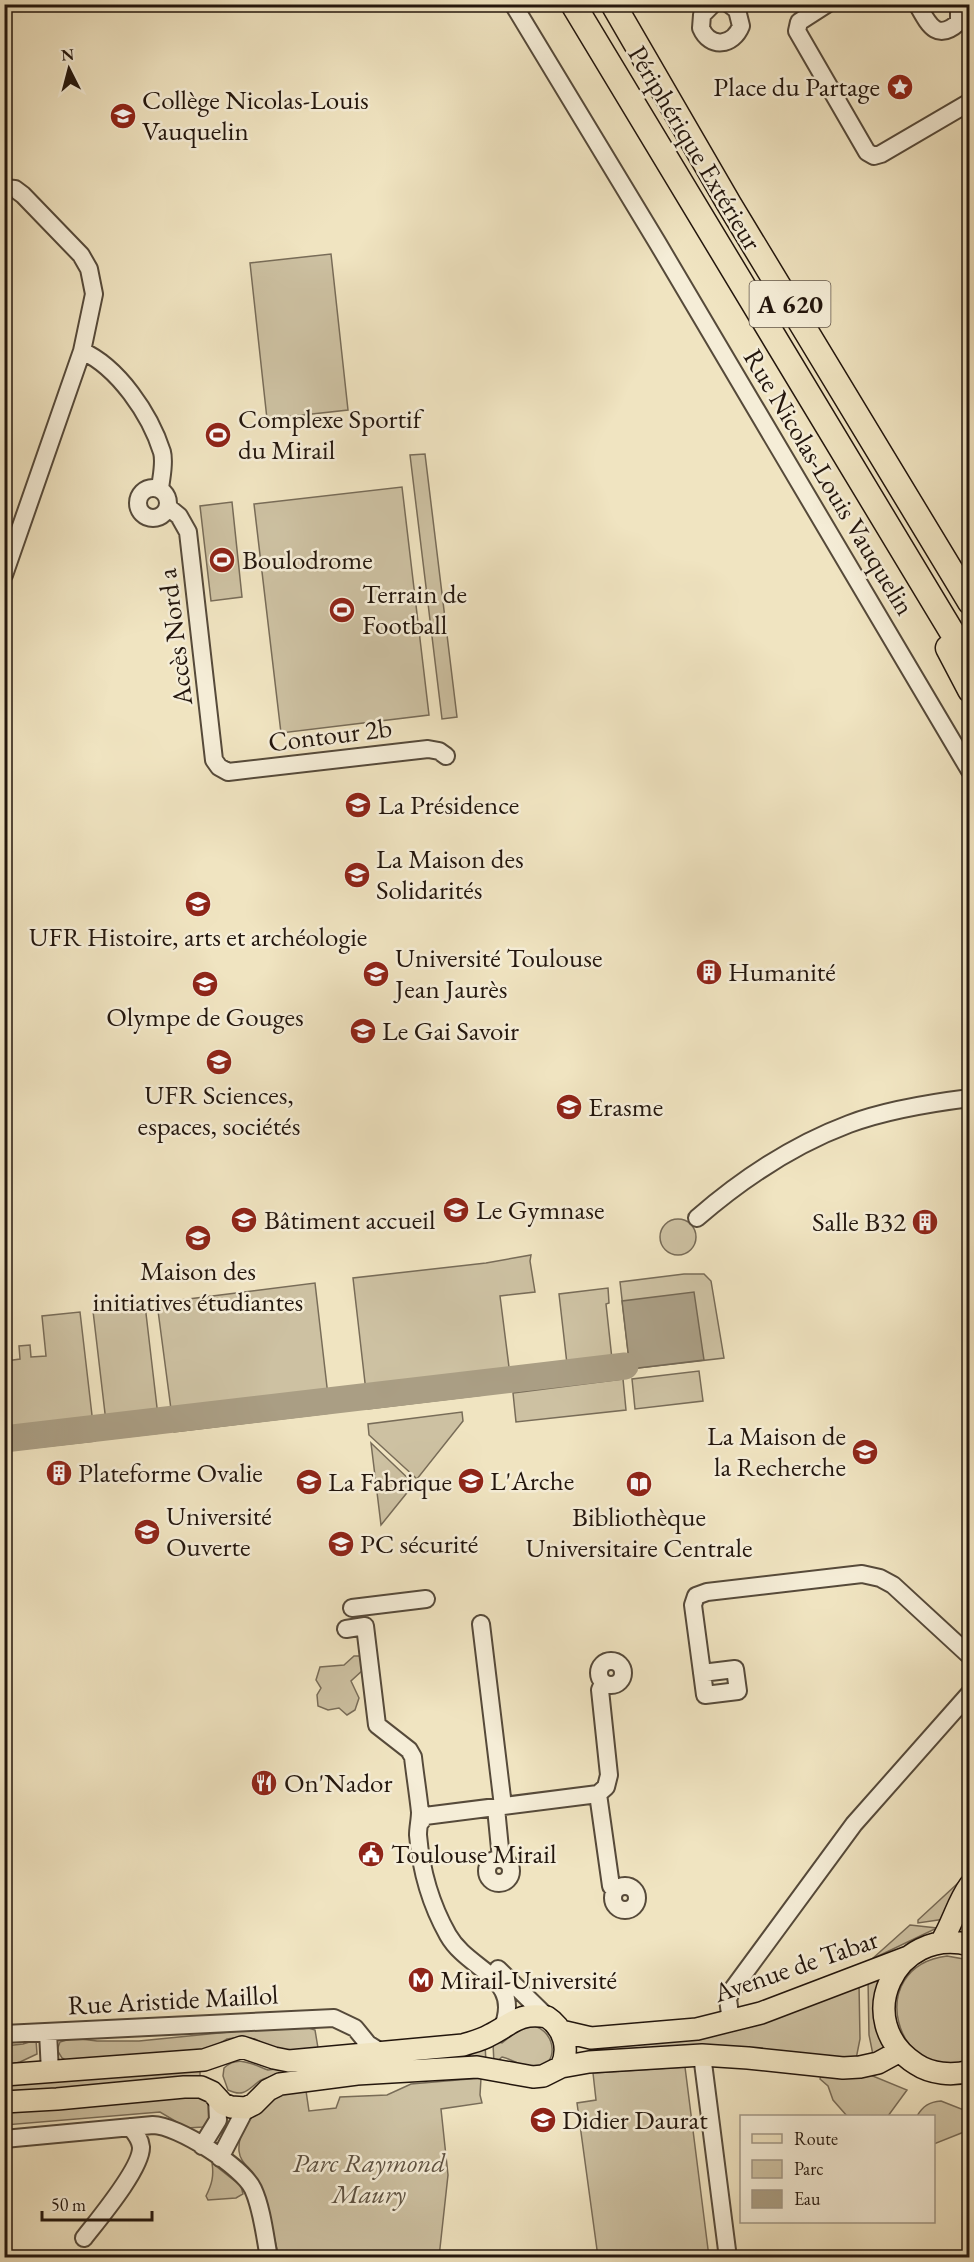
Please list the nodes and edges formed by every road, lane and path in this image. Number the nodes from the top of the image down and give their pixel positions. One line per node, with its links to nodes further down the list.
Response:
1 (513, 4): 21 (street, Rue Nicolas-Louis Vauquelin)
2 (573, 4): 14 (highway, Périphérique Extérieur / A 620)
3 (613, 4): 16 (highway, A 620)
4 (712, 4): 8 (street)
5 (827, 4): 9 (street)
6 (916, 4): 7 (street)
7 (959, 4)
8 (739, 8)
9 (969, 102)
10 (4, 188): 11 (street)
11 (82, 351): 12 (street); 15 (street)
12 (160, 489): 13 (street); 13 (street)
13 (168, 507): 20 (street, Accès Nord a)
14 (900, 546): 17 (highway, Périphérique Extérieur / A 620); 18 (highway)
15 (4, 575)
16 (969, 602)
17 (969, 662)
18 (969, 690)
19 (446, 756): 20 (street, Contour 2b)
20 (219, 767)
21 (969, 771)
22 (969, 1098): 23 (street)
23 (697, 1218)
24 (426, 1599): 25 (street)
25 (352, 1608)
26 (481, 1624): 33 (street)
27 (346, 1629): 34 (street)
28 (969, 1656): 29 (street)
29 (702, 1673)
30 (603, 1683): 32 (street)
31 (969, 1693): 43 (street)
32 (598, 1794): 33 (street); 37 (street)
33 (500, 1807): 34 (street); 35 (street)
34 (420, 1823): 38 (street)
35 (501, 1859)
36 (969, 1885): 39 (main road)
37 (615, 1890)
38 (442, 1922): 44 (street); 45 (street)
39 (941, 1942): 40 (main road); 41 (main road, Avenue de Tabar)
40 (969, 1944)
41 (908, 1957): 43 (main road, Avenue de Tabar); 48 (main road)
42 (343, 2021): 46 (street, Rue Aristide Maillol); 49 (street); 51 (street)
43 (731, 2022): 44 (main road, Avenue de Tabar)
44 (554, 2024): 45 (main road, Avenue de Tabar); 53 (main road)
45 (502, 2029): 49 (main road, Avenue de Tabar)
46 (48, 2032): 47 (street, Rue Aristide Maillol); 54 (street)
47 (4, 2034)
48 (900, 2051): 52 (main road); 56 (main road)
49 (381, 2052): 51 (main road, Avenue de Tabar)
50 (222, 2054): 51 (main road, Avenue de Tabar); 54 (main road, Avenue de Tabar); 57 (main road)
51 (343, 2055)
52 (702, 2055): 53 (main road); 65 (street)
53 (561, 2067): 59 (main road)
54 (50, 2072): 55 (main road, Avenue de Tabar)
55 (4, 2075)
56 (964, 2075)
57 (215, 2095): 58 (main road); 59 (main road); 62 (street)
58 (4, 2102)
59 (246, 2108): 62 (street)
60 (130, 2127): 61 (street); 62 (street); 63 (street)
61 (4, 2139)
62 (212, 2152): 64 (street)
63 (84, 2238)
64 (269, 2258)
65 (728, 2258)

